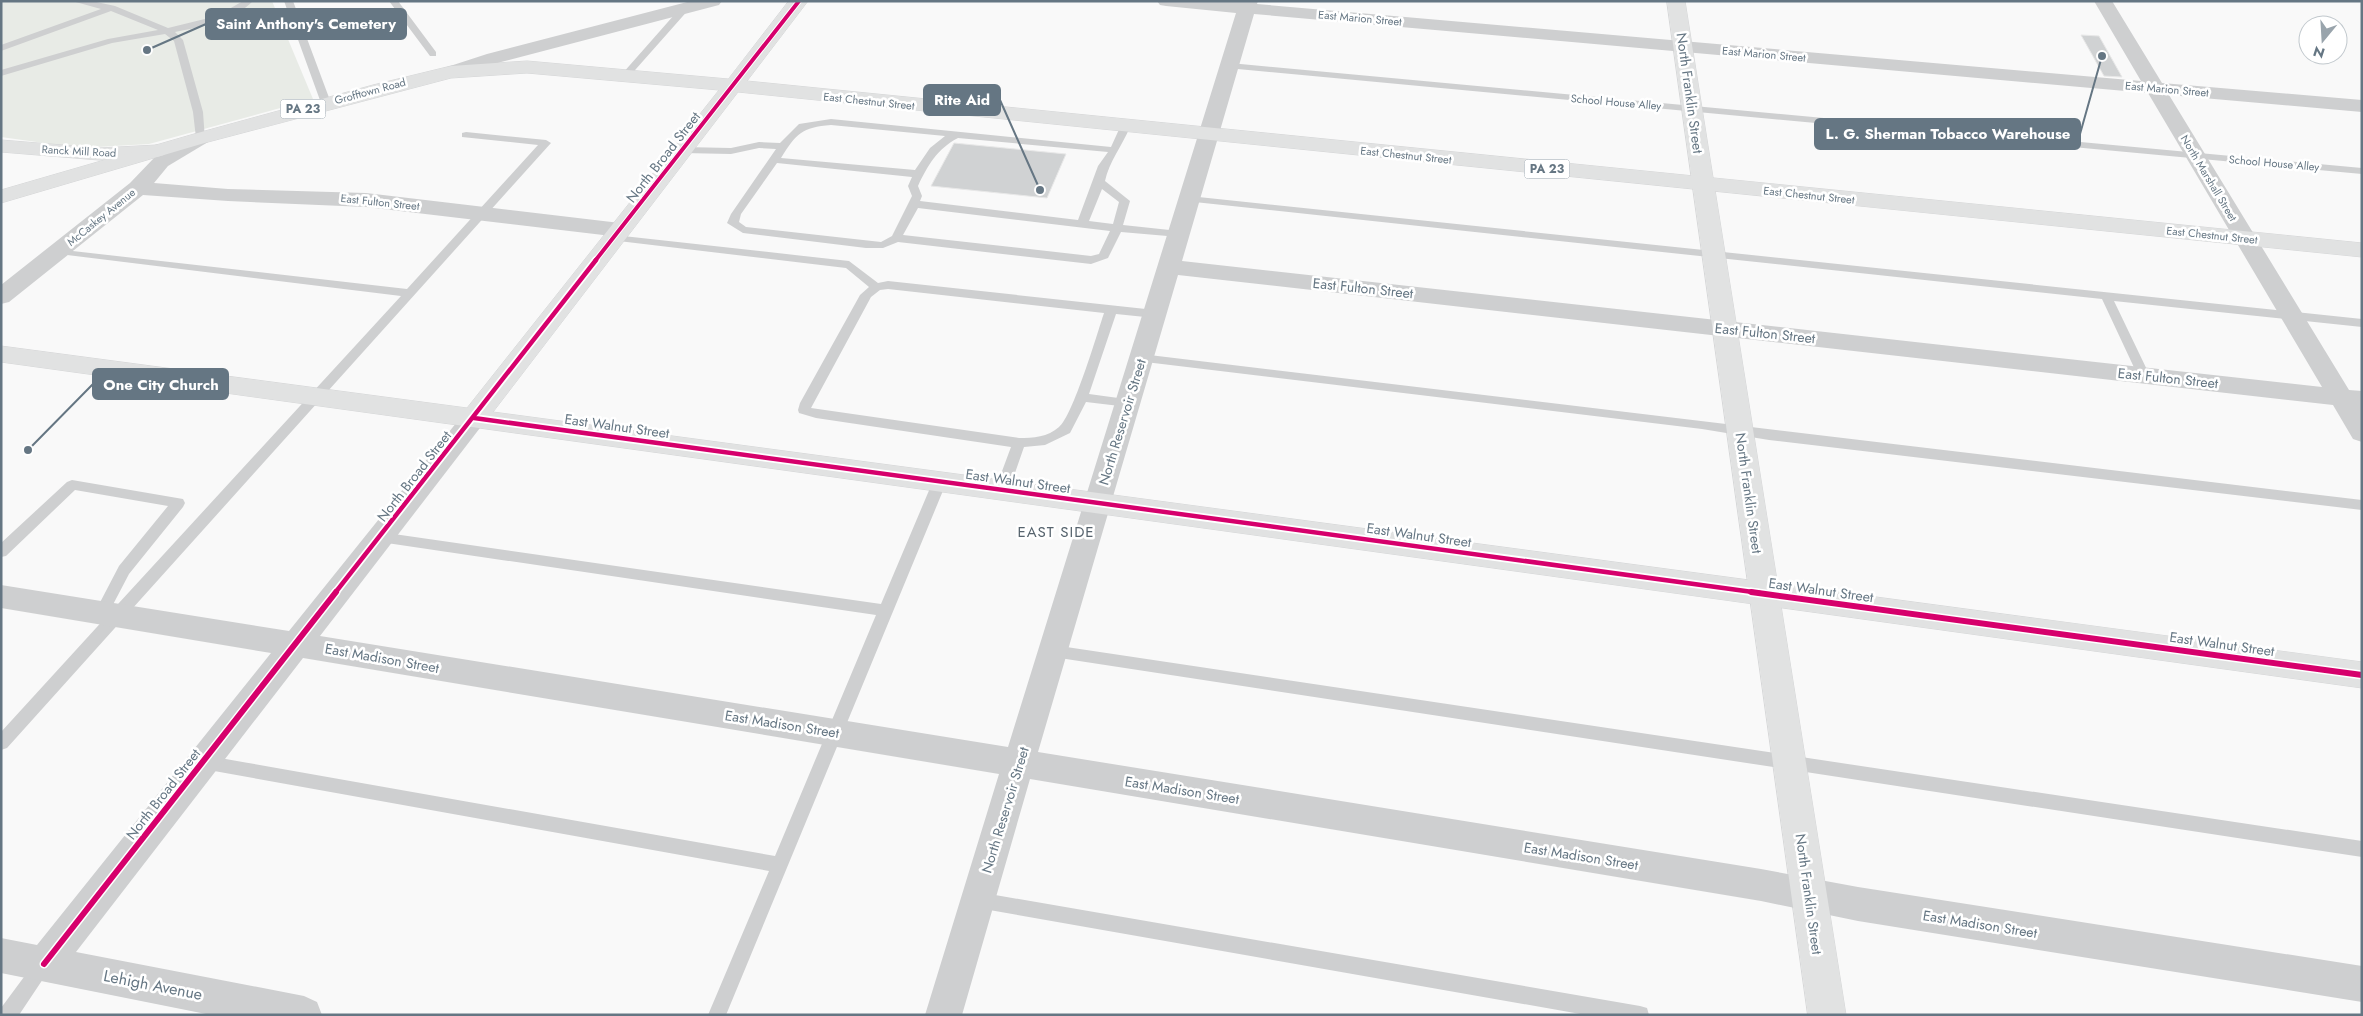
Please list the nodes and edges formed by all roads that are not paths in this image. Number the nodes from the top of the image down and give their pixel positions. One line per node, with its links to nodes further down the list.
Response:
1 (76, 1): 11 (lane)
2 (249, 1): 13 (lane)
3 (288, 1): 23 (lane)
4 (392, 1): 16 (lane)
5 (712, 1): 12 (street, Grofftown Road)
6 (799, 1): 21 (main road, North Broad Street)
7 (1166, 1): 10 (street, East Marion Street)
8 (1676, 1): 14 (main road, North Franklin Street)
9 (2103, 1): 22 (street, North Marshall Street)
10 (1248, 5): 14 (street, East Marion Street); 17 (street, North Reservoir Street)
11 (112, 8): 13 (lane); 15 (lane)
12 (685, 8): 18 (street, Grofftown Road); 20 (lane)
13 (164, 30): 19 (lane); 30 (lane)
14 (1683, 47): 22 (street, East Marion Street); 25 (main road, North Franklin Street)
15 (1, 48)
16 (433, 54)
17 (1230, 66): 25 (lane, School House Alley); 29 (street, North Reservoir Street)
18 (451, 72): 20 (main road, East Chestnut Street / PA 23); 23 (main road, Grofftown Road / PA 23)
19 (1, 73)
20 (625, 76): 21 (main road, East Chestnut Street / PA 23)
21 (732, 87): 26 (main road, East Chestnut Street / PA 23); 34 (main road, North Broad Street)
22 (2155, 88): 24 (street, East Marion Street); 36 (street, North Marshall Street)
23 (326, 103): 30 (main road, Grofftown Road / PA 23)
24 (2362, 106)
25 (1692, 109): 36 (lane, School House Alley); 41 (main road, North Franklin Street)
26 (1125, 127): 29 (main road, East Chestnut Street / PA 23); 35 (lane)
27 (466, 135): 46 (lane)
28 (954, 135): 31 (lane); 35 (lane); 39 (lane)
29 (1209, 135): 41 (main road, East Chestnut Street / PA 23); 44 (street, North Reservoir Street)
30 (201, 138): 33 (main road, Grofftown Road / PA 23); 42 (street, McCaskey Avenue)
31 (783, 146): 34 (lane); 37 (lane)
32 (6, 149): 33 (main road, Ranck Mill Road)
33 (157, 150): 43 (main road, Grofftown Road / PA 23)
34 (683, 150): 49 (main road, North Broad Street)
35 (1115, 150): 40 (lane)
36 (2196, 156): 38 (lane, School House Alley); 52 (street, North Marshall Street)
37 (774, 160): 39 (lane); 51 (lane)
38 (2362, 171)
39 (919, 174): 45 (lane)
40 (1099, 182): 47 (lane); 48 (lane)
41 (1703, 185): 52 (main road, East Chestnut Street / PA 23); 55 (main road, North Franklin Street)
42 (138, 188): 46 (street, East Fulton Street); 54 (street, McCaskey Avenue)
43 (1, 197)
44 (1190, 199): 50 (street, North Reservoir Street); 55 (lane)
45 (916, 200): 47 (lane); 51 (lane)
46 (482, 214): 49 (street, East Fulton Street); 58 (lane)
47 (1082, 224): 48 (lane)
48 (1117, 228): 50 (lane); 51 (lane)
49 (617, 234): 57 (lane); 73 (main road, North Broad Street)
50 (1179, 234): 56 (street, North Reservoir Street)
51 (896, 238)
52 (2245, 239): 53 (main road, East Chestnut Street / PA 23); 63 (street, North Marshall Street)
53 (2362, 250)
54 (59, 251): 58 (lane); 60 (street, McCaskey Avenue)
55 (1714, 254): 59 (lane); 65 (main road, North Franklin Street)
56 (1169, 267): 62 (street, North Reservoir Street); 65 (street, East Fulton Street)
57 (876, 287): 61 (lane); 76 (lane)
58 (410, 293): 69 (lane)
59 (2106, 296): 63 (lane); 68 (lane)
60 (1, 297)
61 (1111, 310): 62 (lane); 70 (lane)
62 (1155, 314): 67 (street, North Reservoir Street)
63 (2292, 316): 64 (lane); 71 (street, North Marshall Street)
64 (2362, 323)
65 (1725, 329): 68 (street, East Fulton Street); 74 (main road, North Franklin Street)
66 (1, 354): 69 (main road, East Walnut Street)
67 (1141, 358): 72 (street, North Reservoir Street); 74 (lane)
68 (2144, 376): 71 (street, East Fulton Street)
69 (315, 397): 73 (main road, East Walnut Street); 86 (lane)
70 (1082, 397): 72 (lane); 76 (lane)
71 (2351, 399): 75 (street, North Marshall Street)
72 (1128, 403): 79 (street, North Reservoir Street)
73 (474, 418): 77 (main road, East Walnut Street); 81 (street, North Broad Street)
74 (1740, 430): 80 (lane); 83 (main road, North Franklin Street)
75 (2362, 433)
76 (1019, 443): 78 (lane)
77 (940, 481): 78 (main road, East Walnut Street); 85 (lane)
78 (1002, 490): 79 (main road, East Walnut Street)
79 (1098, 503): 83 (main road, East Walnut Street); 88 (street, North Reservoir Street)
80 (2362, 505)
81 (380, 537): 85 (lane); 87 (street, North Broad Street)
82 (1, 552): 86 (lane)
83 (1764, 594): 89 (main road, East Walnut Street); 93 (main road, North Franklin Street)
84 (1, 596): 86 (street, East Madison Street)
85 (886, 610): 90 (lane)
86 (110, 613): 87 (street, East Madison Street); 91 (lane)
87 (296, 644): 90 (street, East Madison Street); 92 (street, North Broad Street)
88 (1053, 651): 93 (lane); 94 (street, North Reservoir Street)
89 (2362, 675)
90 (835, 732): 94 (street, East Madison Street); 96 (lane)
91 (1, 743)
92 (203, 762): 96 (lane); 100 (street, North Broad Street)
93 (1790, 762): 95 (lane); 97 (main road, North Franklin Street)
94 (1019, 763): 97 (street, East Madison Street); 98 (street, North Reservoir Street)
95 (2362, 849)
96 (780, 864): 104 (lane)
97 (1809, 895): 101 (street, East Madison Street); 107 (main road, North Franklin Street)
98 (978, 900): 105 (street, North Reservoir Street); 106 (lane)
99 (1, 955): 100 (street, Lehigh Avenue)
100 (44, 964): 102 (lane); 103 (street, Lehigh Avenue)
101 (2362, 984)
102 (8, 1015)
103 (304, 1015)
104 (717, 1015)
105 (943, 1015)
106 (1640, 1015)
107 (1827, 1015)

